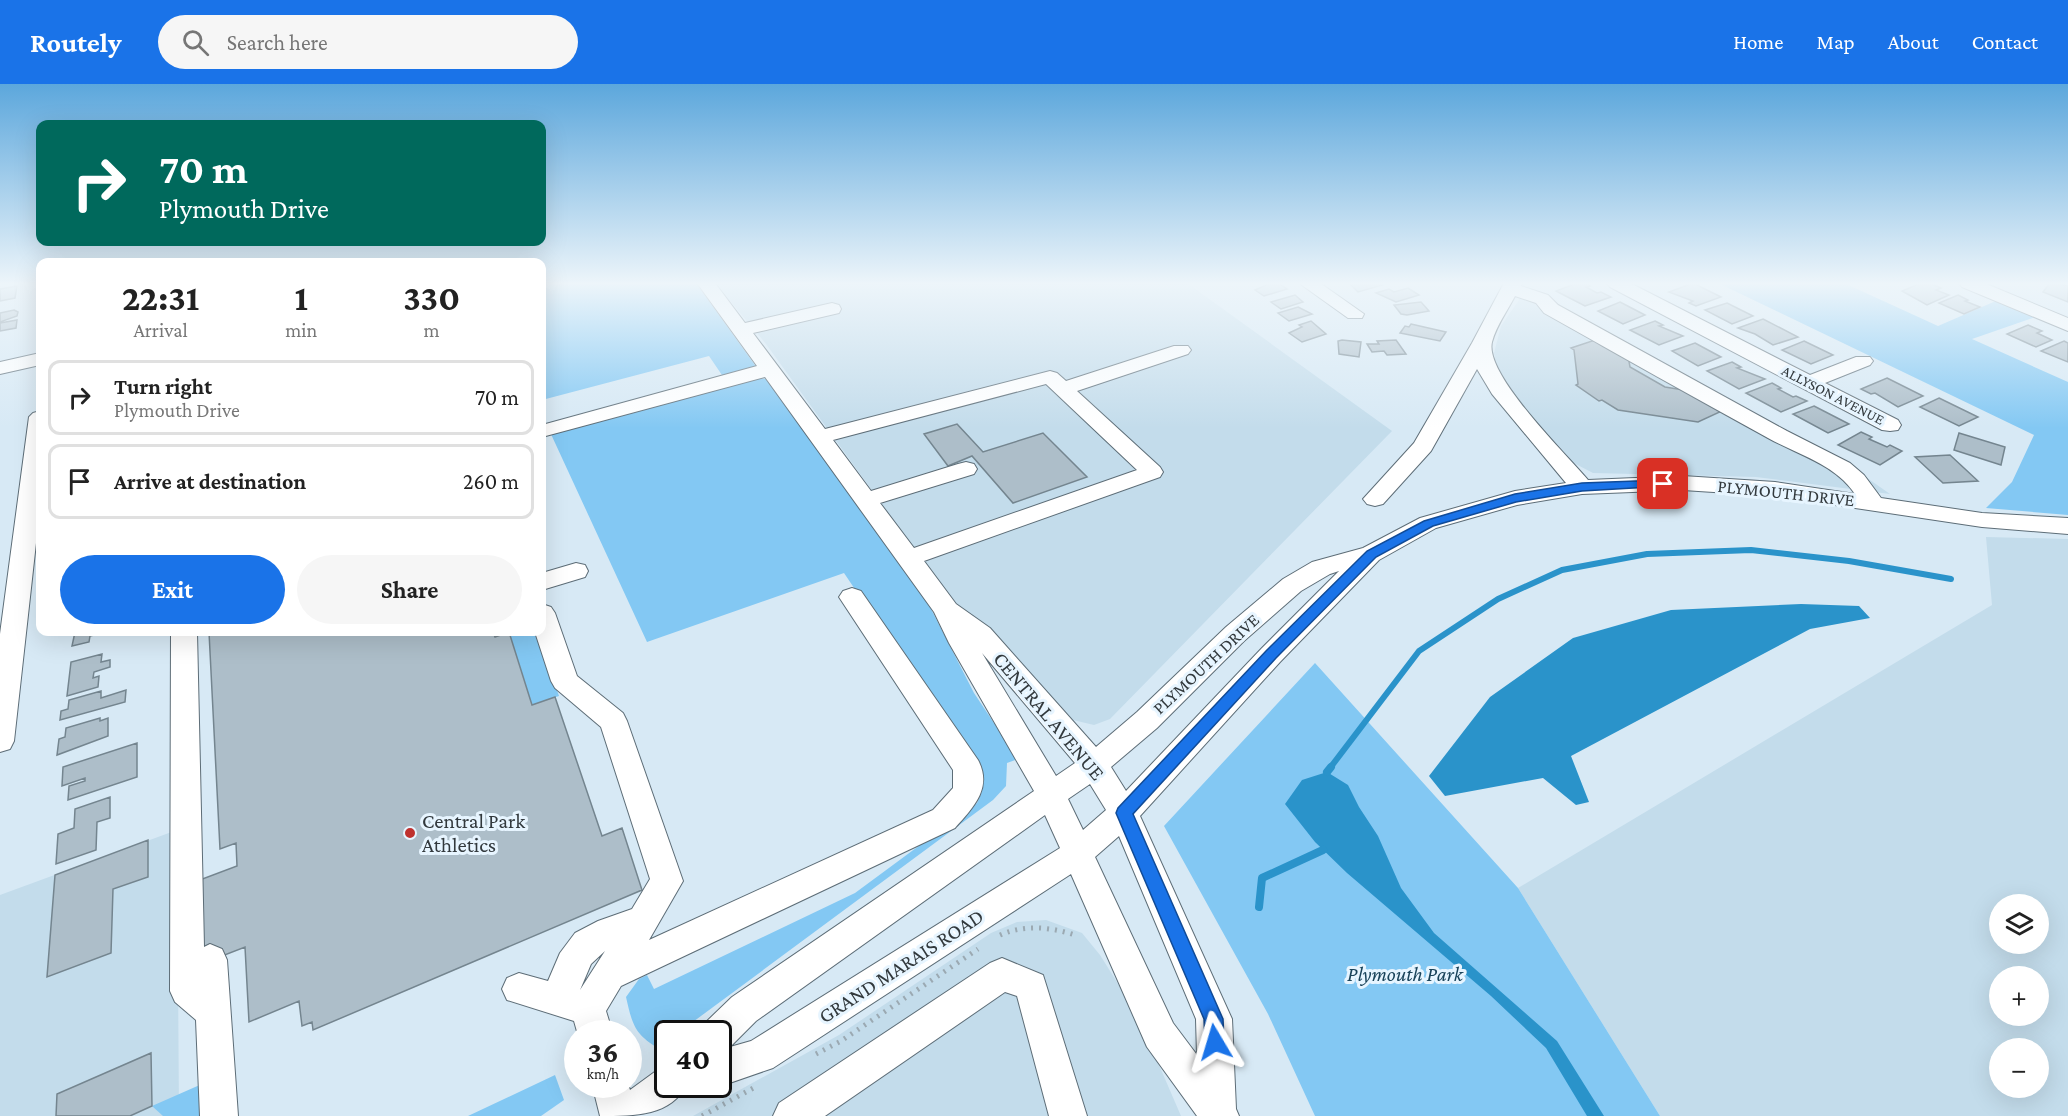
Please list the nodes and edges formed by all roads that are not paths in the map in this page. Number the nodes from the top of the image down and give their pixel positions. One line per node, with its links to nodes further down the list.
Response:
1 (742, 331): 10 (street, CENTRAL AVENUE)
2 (1488, 331): 5 (street)
3 (1591, 331): 21 (street)
4 (1709, 331): 11 (street, ALLYSON AVENUE)
5 (1482, 342): 18 (street); 19 (street)
6 (1181, 350): 12 (street)
7 (36, 361): 9 (street)
8 (1863, 361): 11 (street)
9 (0, 368)
10 (770, 369): 14 (street); 15 (street, CENTRAL AVENUE)
11 (1809, 383): 13 (street, ALLYSON AVENUE)
12 (1063, 389): 15 (street); 24 (street)
13 (1890, 425)
14 (546, 430)
15 (820, 437): 20 (street, CENTRAL AVENUE)
16 (36, 449): 31 (street)
17 (966, 469): 20 (street)
18 (1582, 487): 21 (street, PLYMOUTH DRIVE); 23 (street, PLYMOUTH DRIVE)
19 (1375, 499)
20 (866, 500): 24 (street, CENTRAL AVENUE)
21 (1873, 503): 22 (street, PLYMOUTH DRIVE)
22 (2068, 526)
23 (1372, 554): 32 (street, PLYMOUTH DRIVE); 34 (street, PLYMOUTH DRIVE)
24 (909, 558): 28 (street, CENTRAL AVENUE)
25 (576, 571): 26 (street)
26 (546, 581)
27 (852, 597): 38 (street)
28 (946, 609): 32 (street, CENTRAL AVENUE); 33 (street, CENTRAL AVENUE)
29 (546, 625): 36 (street)
30 (184, 636): 40 (street)
31 (0, 741)
32 (1094, 765): 33 (street, PLYMOUTH DRIVE); 34 (street, CENTRAL AVENUE)
33 (1051, 794): 35 (street, CENTRAL AVENUE); 42 (street)
34 (1124, 813): 35 (street, PLYMOUTH DRIVE); 46 (street, CENTRAL AVENUE)
35 (1079, 852): 43 (street, GRAND MARAIS ROAD); 46 (street, CENTRAL AVENUE)
36 (644, 919): 38 (street); 41 (street)
37 (210, 960): 40 (street)
38 (609, 975): 41 (street)
39 (519, 989): 41 (street)
40 (213, 1012): 47 (street)
41 (581, 1014)
42 (732, 1021)
43 (732, 1065)
44 (654, 1096): 49 (street)
45 (614, 1098): 48 (street)
46 (1219, 1113)
47 (219, 1116)
48 (619, 1116)
49 (626, 1116)
50 (792, 1116): 51 (street)
51 (1068, 1116)

